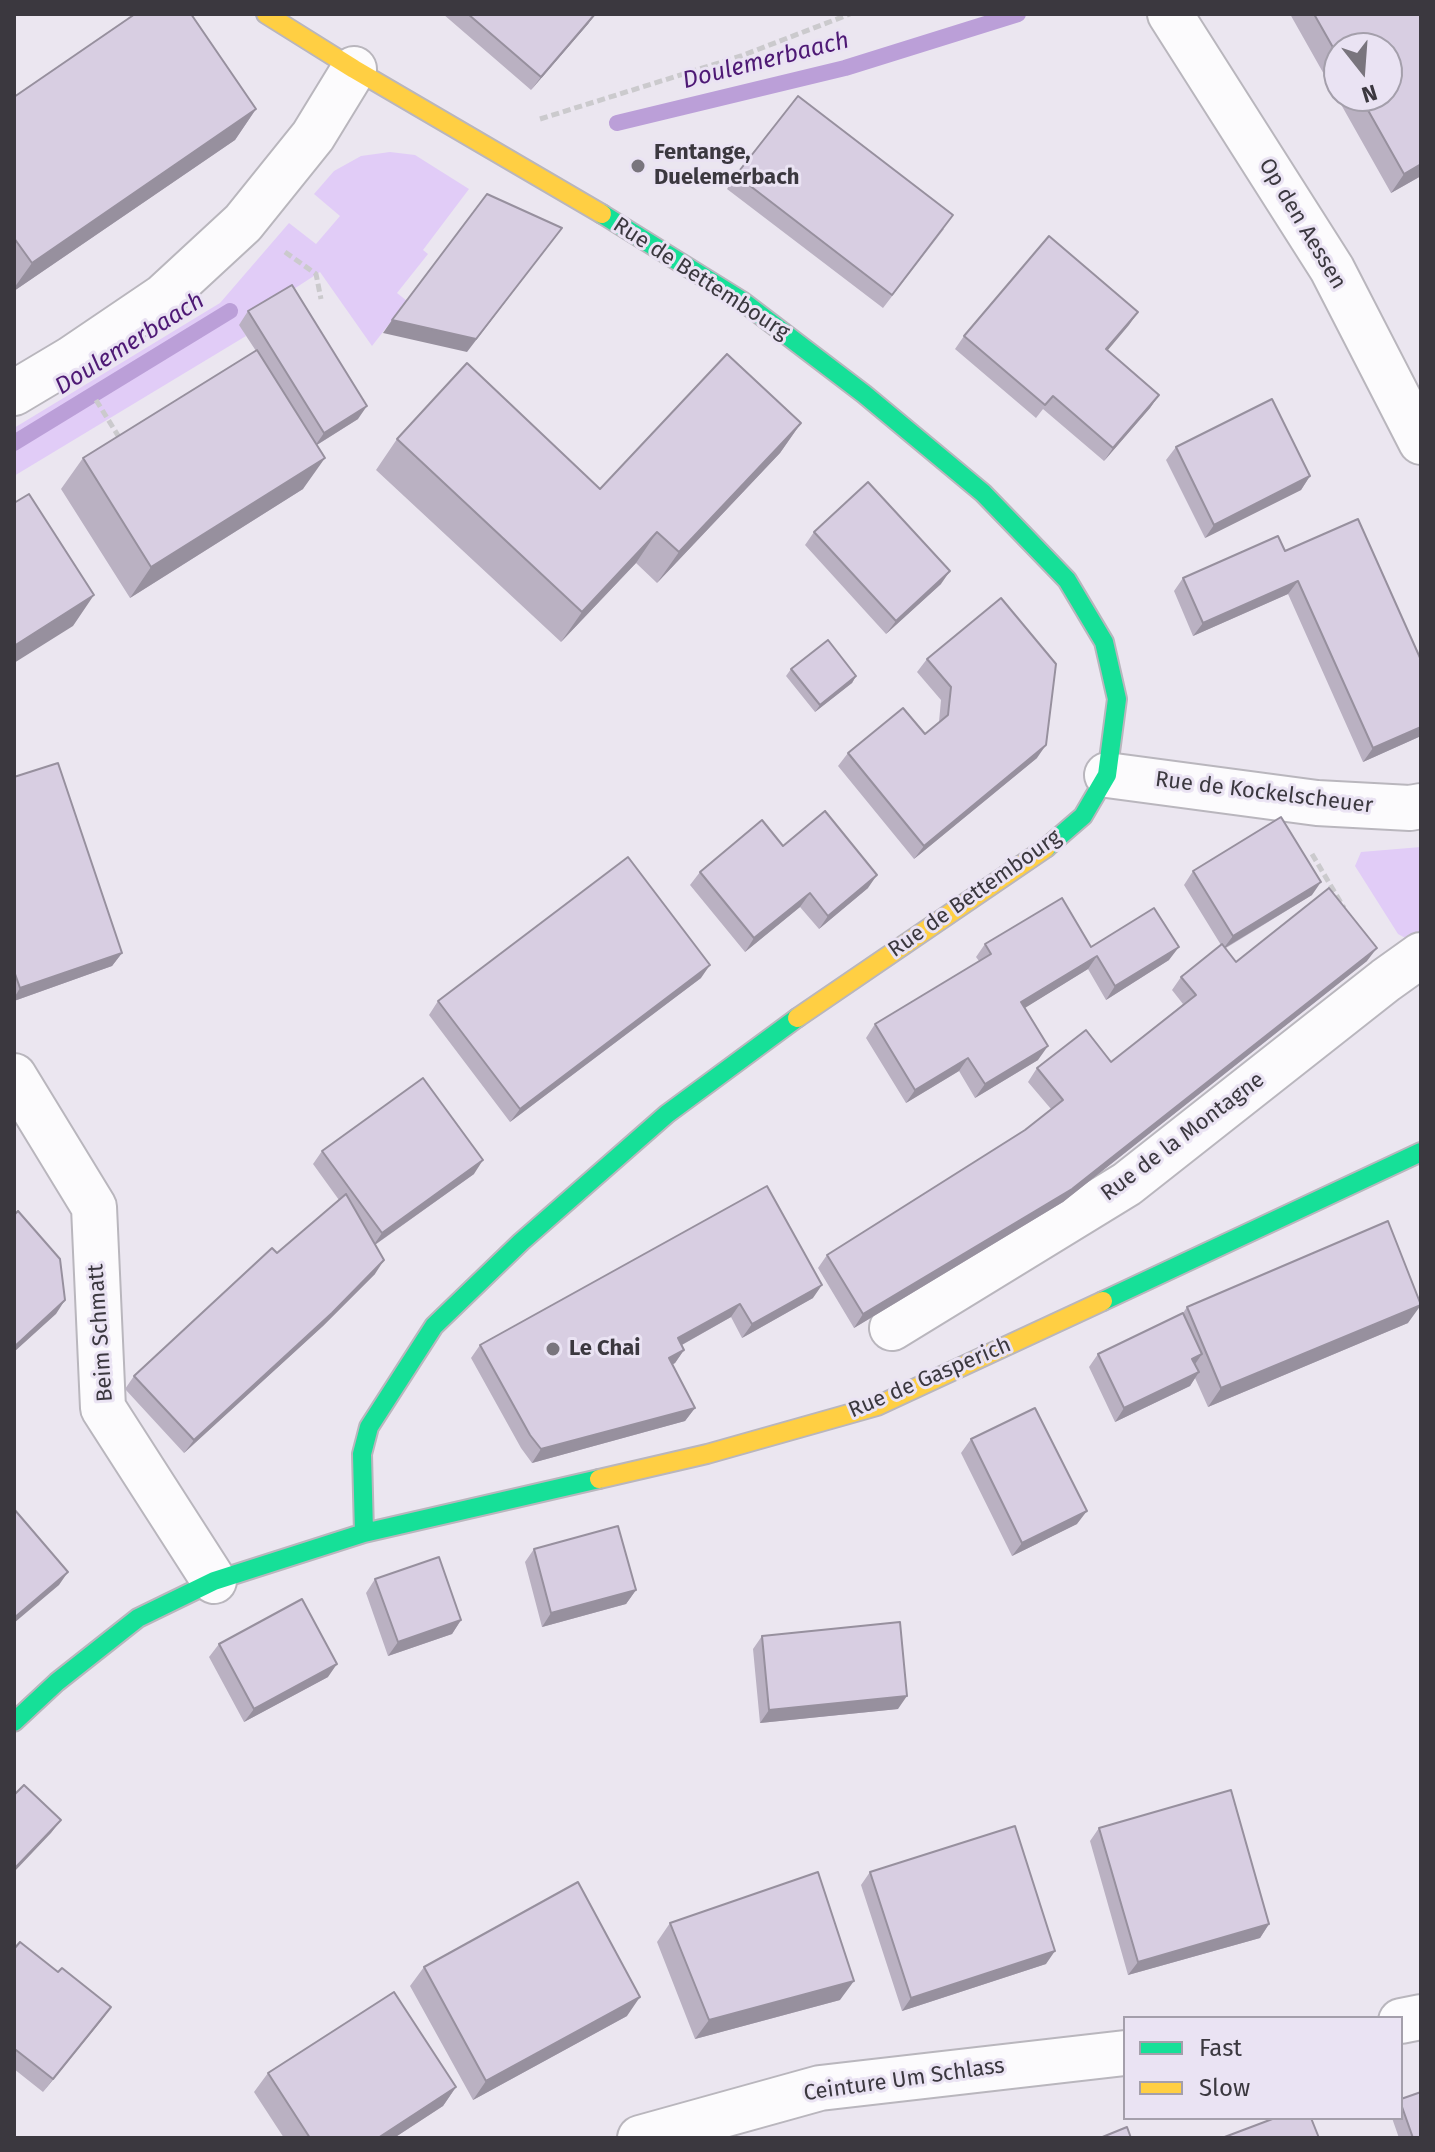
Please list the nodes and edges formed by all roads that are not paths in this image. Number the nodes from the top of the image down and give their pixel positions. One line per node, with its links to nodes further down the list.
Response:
1 (266, 14): 3 (main road, Rue de Bettembourg)
2 (1170, 14): 5 (street, Op den Aessen)
3 (354, 69): 4 (street); 6 (main road, Rue de Bettembourg)
4 (14, 393)
5 (1421, 442)
6 (1107, 775): 7 (street, Rue de Kockelscheuer); 12 (main road, Rue de Bettembourg)
7 (1421, 806)
8 (1421, 955): 11 (street, Rue de la Montagne)
9 (14, 1076): 13 (street, Beim Schmatt)
10 (1421, 1152): 12 (main road, Rue de Gasperich)
11 (892, 1328)
12 (364, 1533): 13 (main road)
13 (214, 1581): 14 (main road)
14 (14, 1722)
15 (1123, 2053): 16 (street, Ceinture Um Schlass)
16 (640, 2138)

